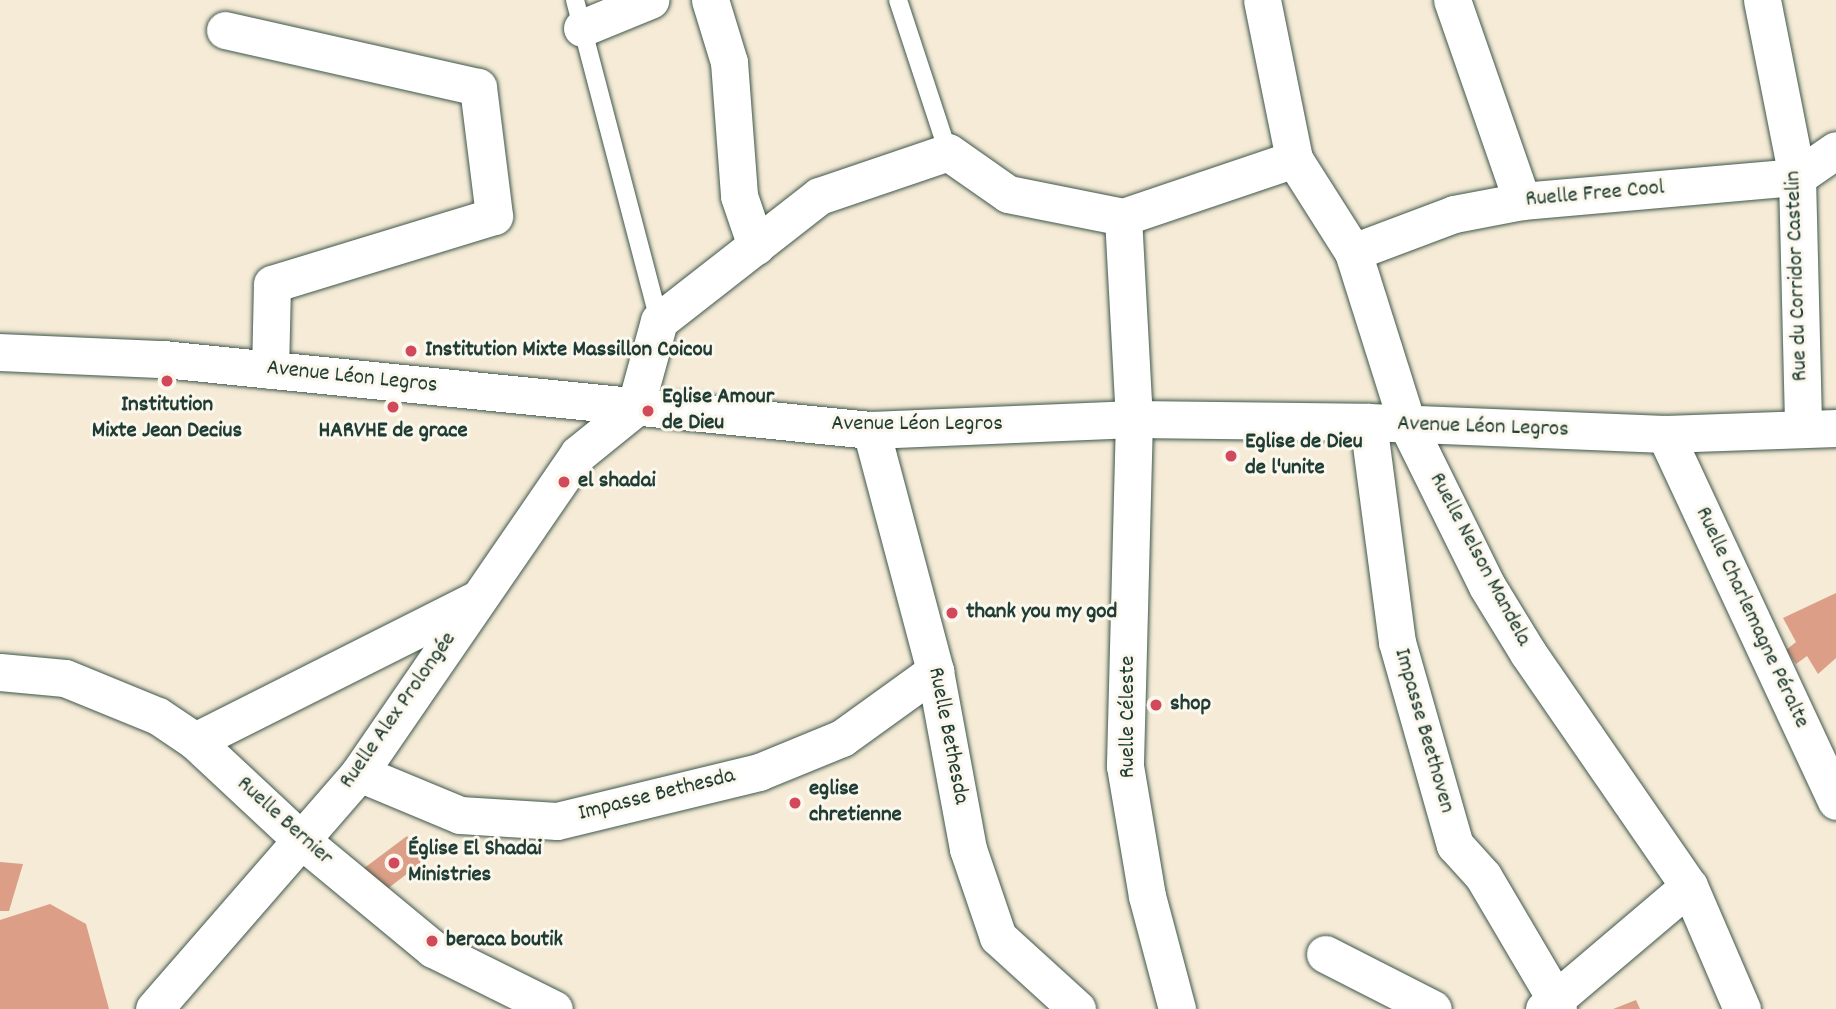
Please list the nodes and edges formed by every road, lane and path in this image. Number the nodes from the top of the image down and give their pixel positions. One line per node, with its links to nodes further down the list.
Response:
1 (650, 0): 7 (street)
2 (710, 0): 15 (street)
3 (898, 0): 10 (lane)
4 (1262, 0): 11 (street, Ruelle Nelson Mandela)
5 (1451, 0): 13 (street)
6 (1762, 0): 12 (street, Rue du Corridor Castelin)
7 (579, 14): 17 (lane)
8 (225, 30): 19 (street)
9 (1836, 150): 12 (street, Ruelle Free Cool)
10 (948, 152): 14 (street); 15 (street)
11 (1294, 159): 14 (street); 16 (street, Ruelle Nelson Mandela)
12 (1797, 177): 13 (street, Ruelle Free Cool); 24 (street, Rue du Corridor Castelin)
13 (1521, 201): 16 (street, Ruelle Free Cool)
14 (1123, 217): 21 (street, Ruelle Céleste)
15 (756, 246): 17 (street)
16 (1353, 253): 23 (street, Ruelle Nelson Mandela)
17 (659, 321): 20 (street)
18 (0, 352): 19 (street, Avenue Léon Legros)
19 (270, 370): 20 (street, Avenue Léon Legros)
20 (635, 408): 25 (street, Avenue Léon Legros); 27 (street, Ruelle Alex Prolongée)
21 (1134, 419): 22 (street, Avenue Léon Legros); 25 (street, Avenue Léon Legros); 40 (street, Ruelle Céleste)
22 (1367, 422): 23 (street, Avenue Léon Legros); 36 (street, Impasse Beethoven)
23 (1408, 426): 26 (street, Avenue Léon Legros); 34 (street, Ruelle Nelson Mandela)
24 (1820, 428): 26 (street, Avenue Léon Legros)
25 (871, 430): 28 (street, Ruelle Bethesda)
26 (1665, 434): 32 (street, Ruelle Charlemagne Péralte)
27 (478, 598): 30 (street); 31 (street, Ruelle Alex Prolongée)
28 (935, 671): 31 (street, Impasse Bethesda); 39 (street, Ruelle Bethesda)
29 (0, 672): 30 (street, Ruelle Bernier)
30 (195, 741): 33 (street, Ruelle Bernier)
31 (359, 773): 33 (street, Ruelle Alex Prolongée)
32 (1836, 801)
33 (300, 839): 37 (street, Ruelle Alex Prolongée); 38 (street, Ruelle Bernier)
34 (1689, 886): 36 (street); 42 (street, Ruelle Nelson Mandela)
35 (1325, 954): 41 (street)
36 (1552, 1005)
37 (154, 1009)
38 (554, 1009)
39 (1077, 1009)
40 (1177, 1009)
41 (1433, 1009)
42 (1742, 1009)

